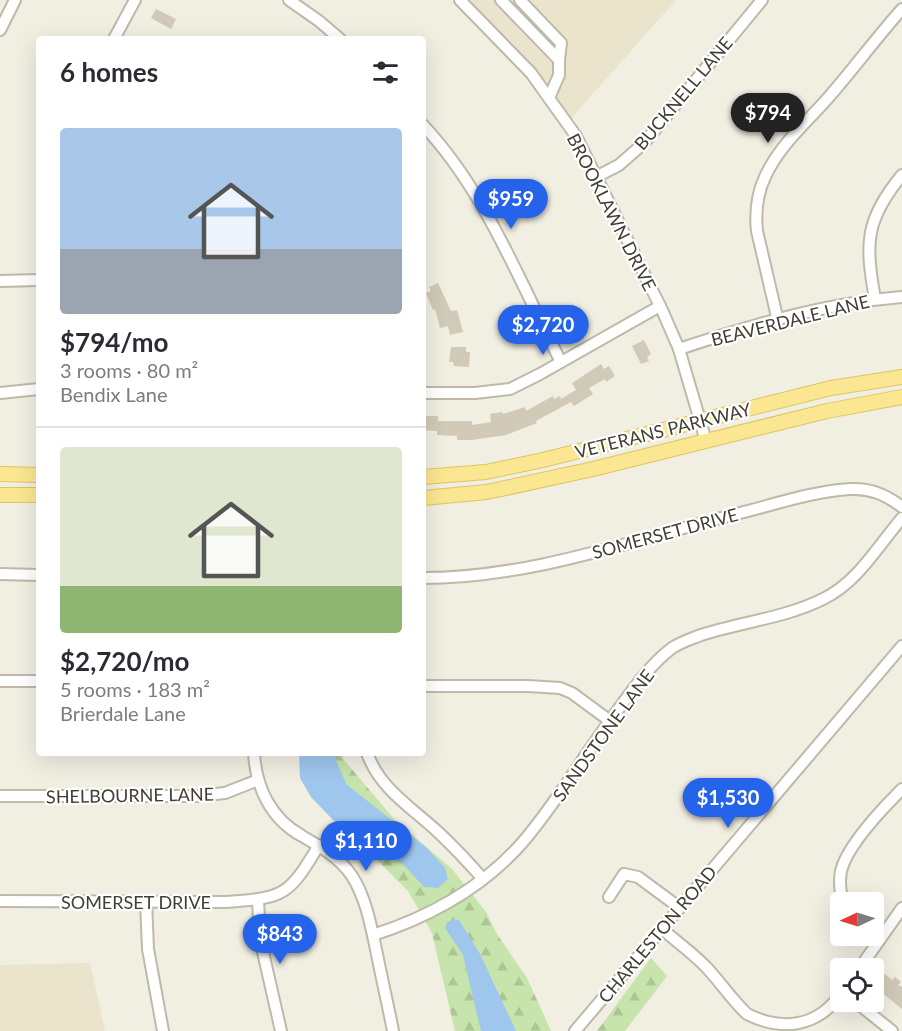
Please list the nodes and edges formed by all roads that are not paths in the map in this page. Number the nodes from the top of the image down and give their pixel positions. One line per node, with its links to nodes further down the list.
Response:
1 (15, 0): 9 (street)
2 (135, 0): 10 (street)
3 (289, 0): 11 (street)
4 (460, 0): 13 (street, BROOKLAWN DRIVE)
5 (501, 0): 12 (street)
6 (520, 0): 12 (street)
7 (762, 0): 16 (street, BUCKNELL LANE)
8 (902, 9): 22 (street)
9 (0, 30)
10 (119, 36)
11 (336, 36)
12 (559, 60): 13 (street)
13 (549, 98): 16 (street, BROOKLAWN DRIVE)
14 (426, 129): 24 (street)
15 (902, 175): 20 (street)
16 (596, 177): 21 (street, BROOKLAWN DRIVE)
17 (36, 280): 18 (street)
18 (0, 281)
19 (902, 297): 20 (street, BEAVERDALE LANE)
20 (875, 299): 22 (street, BEAVERDALE LANE)
21 (660, 306): 23 (street, BROOKLAWN DRIVE); 24 (street)
22 (778, 321): 23 (street, BEAVERDALE LANE)
23 (679, 349): 30 (street, BROOKLAWN DRIVE)
24 (561, 362): 28 (street)
25 (902, 377): 30 (main road, VETERANS PARKWAY)
26 (36, 389): 27 (street)
27 (0, 393)
28 (426, 393)
29 (902, 397): 31 (main road, VETERANS PARKWAY)
30 (701, 421): 31 (street, BROOKLAWN DRIVE); 34 (main road, VETERANS PARKWAY)
31 (706, 441): 37 (main road, VETERANS PARKWAY)
32 (0, 474): 33 (main road)
33 (36, 475)
34 (426, 477)
35 (0, 495): 36 (main road)
36 (36, 495)
37 (426, 498)
38 (902, 507): 42 (street, SOMERSET DRIVE)
39 (902, 518): 47 (street, SANDSTONE LANE)
40 (0, 574): 41 (street)
41 (36, 575)
42 (426, 578)
43 (902, 646): 60 (street, CHARLESTON ROAD)
44 (0, 681): 45 (street)
45 (36, 681)
46 (426, 686): 47 (street)
47 (610, 721): 54 (street, SANDSTONE LANE)
48 (254, 756): 50 (street)
49 (368, 756): 54 (street)
50 (258, 780): 52 (street, SHELBOURNE LANE); 53 (street)
51 (902, 789): 55 (street)
52 (0, 796)
53 (319, 845): 57 (street, SOMERSET DRIVE); 64 (street)
54 (483, 879): 64 (street, SANDSTONE LANE)
55 (842, 892)
56 (609, 897): 60 (street)
57 (258, 900): 59 (street, SOMERSET DRIVE); 69 (street)
58 (0, 901): 59 (street, SOMERSET DRIVE)
59 (146, 901): 68 (street)
60 (680, 908): 63 (street, CHARLESTON ROAD)
61 (902, 908): 62 (street)
62 (884, 927)
63 (662, 929): 67 (street); 71 (street, CHARLESTON ROAD)
64 (373, 935): 70 (street)
65 (830, 1006): 67 (street)
66 (868, 1012): 72 (street)
67 (782, 1030)
68 (163, 1031)
69 (281, 1031)
70 (393, 1031)
71 (575, 1031)
72 (892, 1031)

